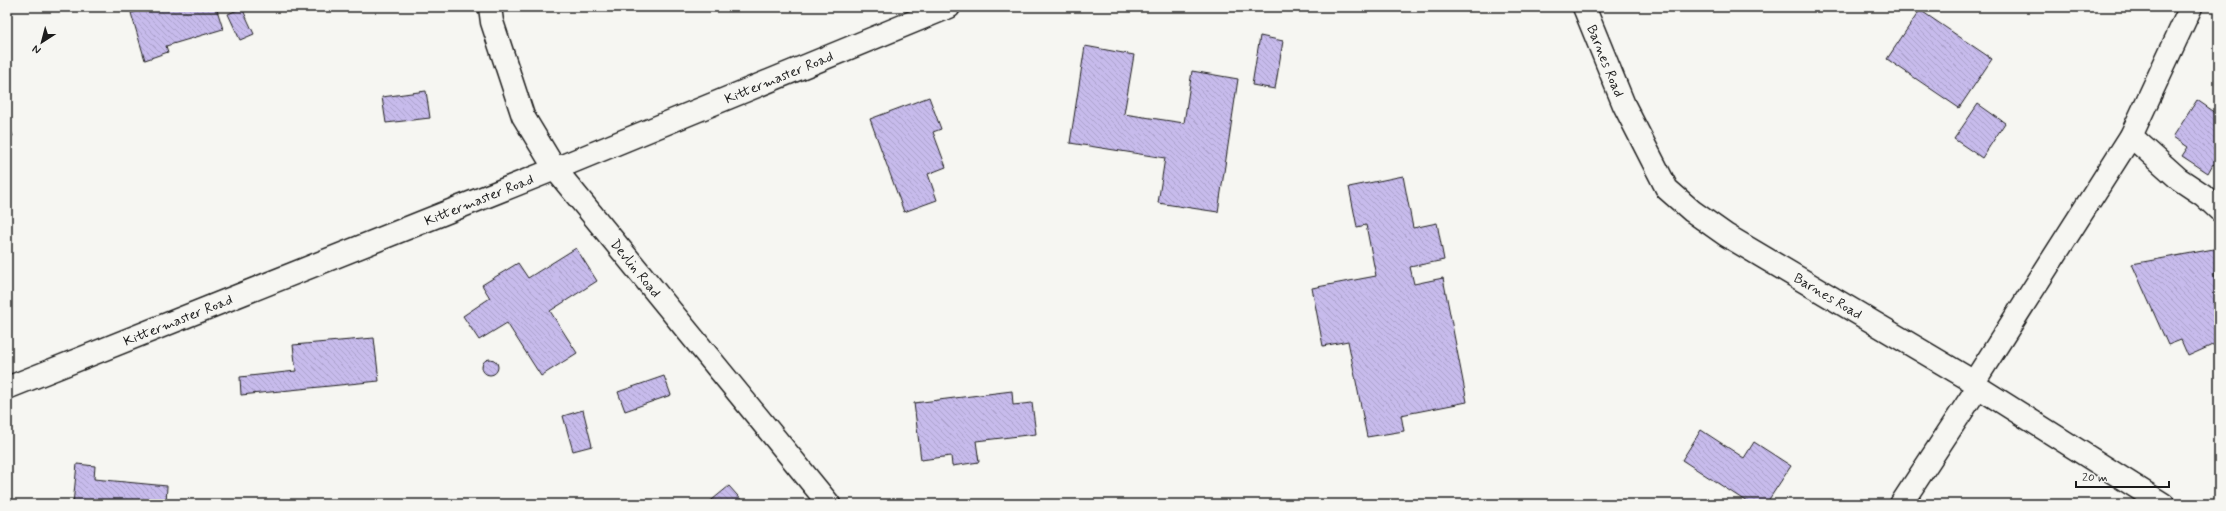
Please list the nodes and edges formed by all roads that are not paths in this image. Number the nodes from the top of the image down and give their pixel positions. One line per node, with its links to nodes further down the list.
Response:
1 (490, 7): 6 (street, Devlin Road)
2 (949, 7): 6 (street, Kittermaster Road)
3 (1584, 7): 8 (street, Barnes Road)
4 (2191, 7): 5 (street)
5 (2131, 136): 7 (street); 8 (street)
6 (555, 169): 9 (street, Kittermaster Road); 10 (street, Devlin Road)
7 (2219, 210)
8 (1976, 384): 11 (street); 12 (street, Barnes Road)
9 (7, 388)
10 (829, 504)
11 (1901, 504)
12 (2163, 504)

